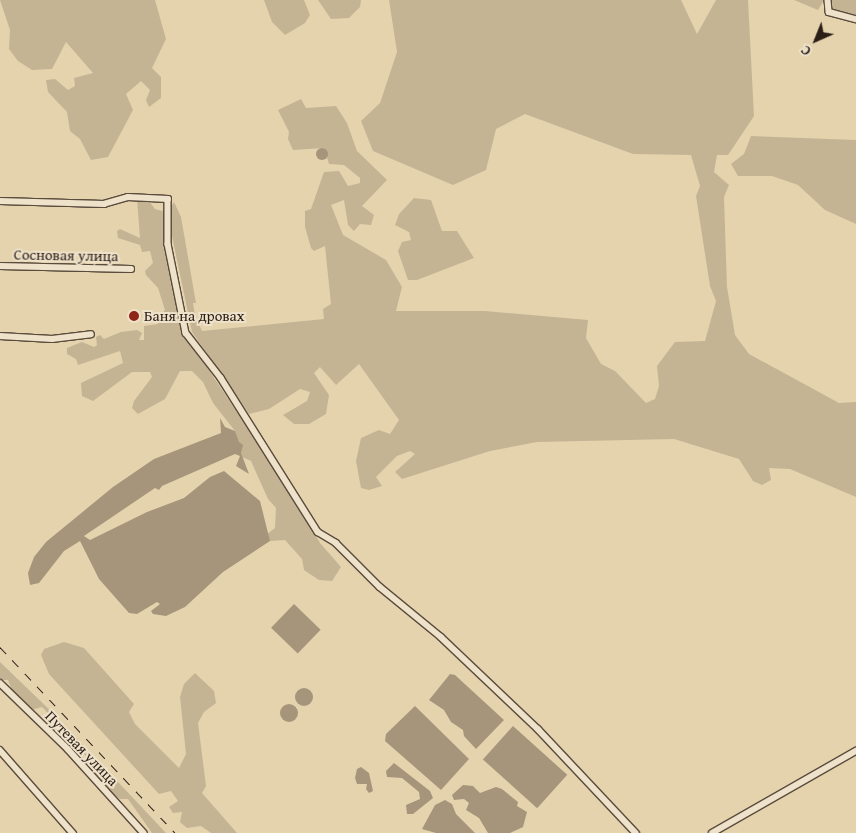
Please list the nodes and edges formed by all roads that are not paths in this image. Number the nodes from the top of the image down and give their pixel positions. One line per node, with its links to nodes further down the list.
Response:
1 (828, 0): 2 (street)
2 (856, 19)
3 (0, 201): 13 (street)
4 (0, 266): 5 (street, Сосновая улица)
5 (131, 269)
6 (91, 334): 7 (street)
7 (0, 336)
8 (0, 685): 12 (street, Путевая улица)
9 (0, 750): 11 (street)
10 (856, 752): 14 (street)
11 (73, 833)
12 (144, 833)
13 (636, 833)
14 (712, 833)

